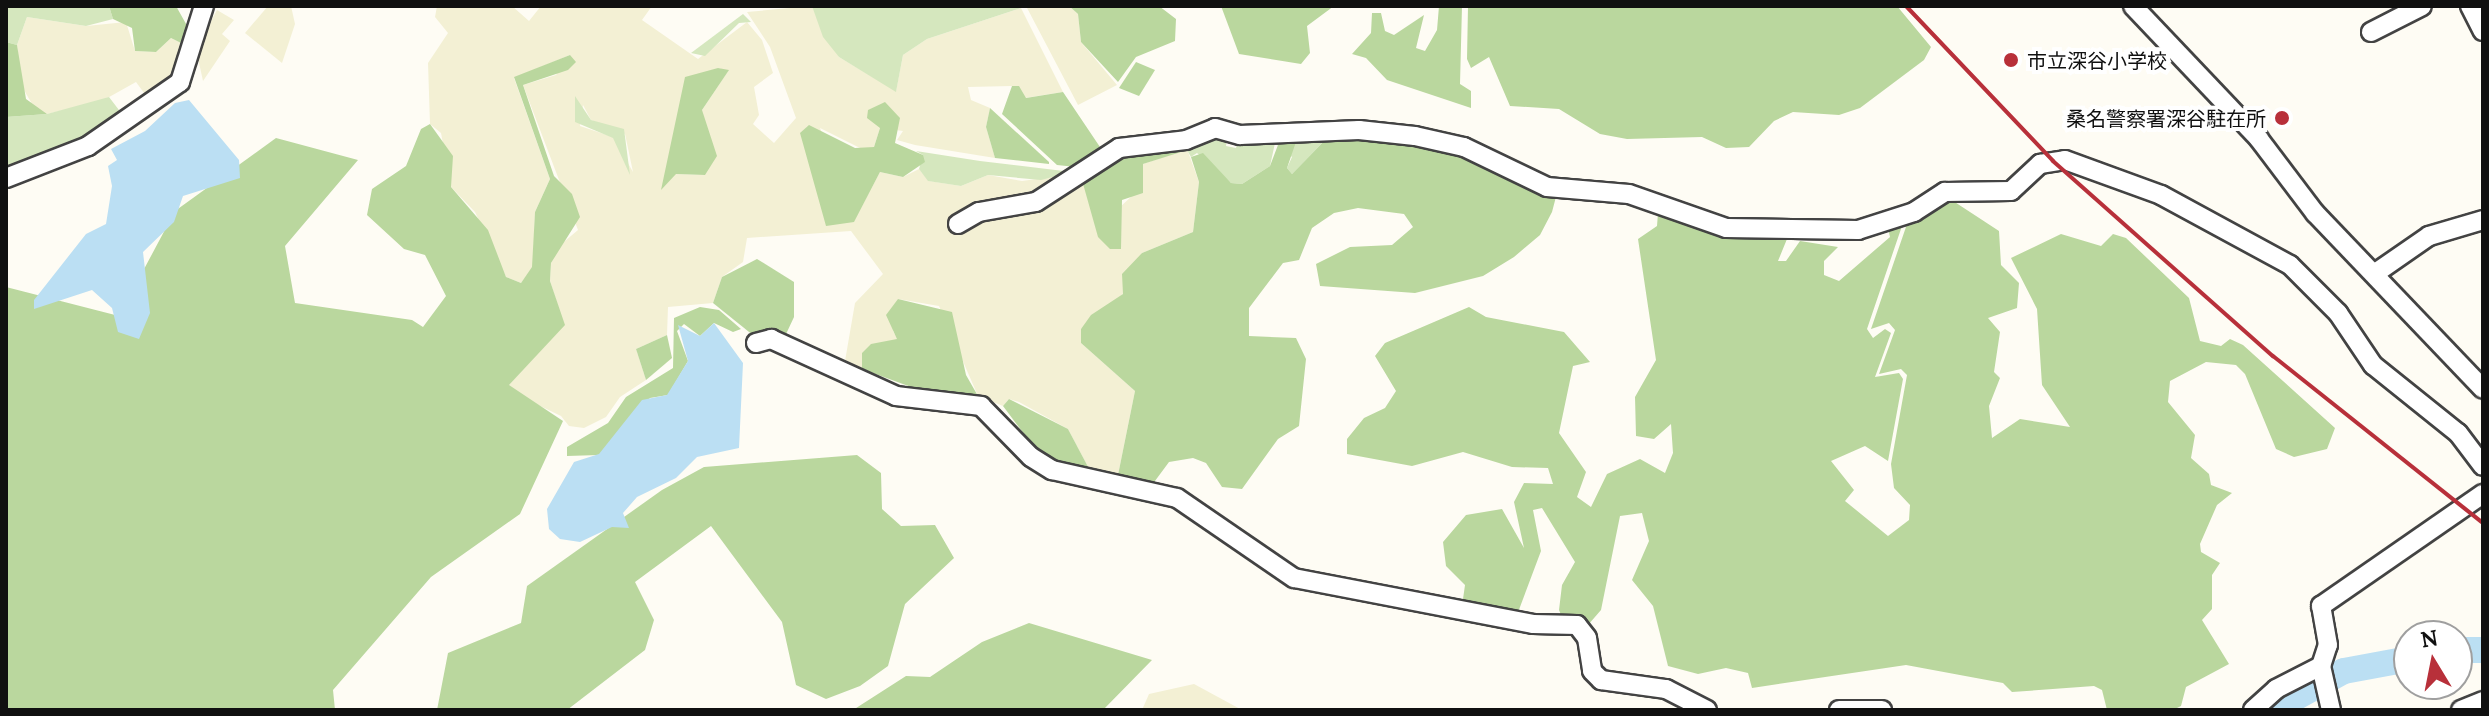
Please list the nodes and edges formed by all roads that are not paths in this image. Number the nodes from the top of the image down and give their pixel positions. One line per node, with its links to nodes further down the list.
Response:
1 (204, 6): 7 (street)
2 (2134, 6): 10 (street)
3 (2422, 6): 6 (street)
4 (2470, 6): 5 (street)
5 (2483, 31)
6 (2371, 32)
7 (6, 178)
8 (2483, 220): 10 (street)
9 (958, 224): 13 (street)
10 (2377, 272): 12 (street)
11 (756, 343): 17 (street)
12 (2483, 389)
13 (2483, 466)
14 (2483, 494): 15 (street)
15 (2321, 666): 20 (street); 21 (street)
16 (2483, 701): 22 (street)
17 (1707, 710)
18 (1839, 710): 19 (street)
19 (1882, 710)
20 (2253, 710)
21 (2331, 710)
22 (2461, 710)

